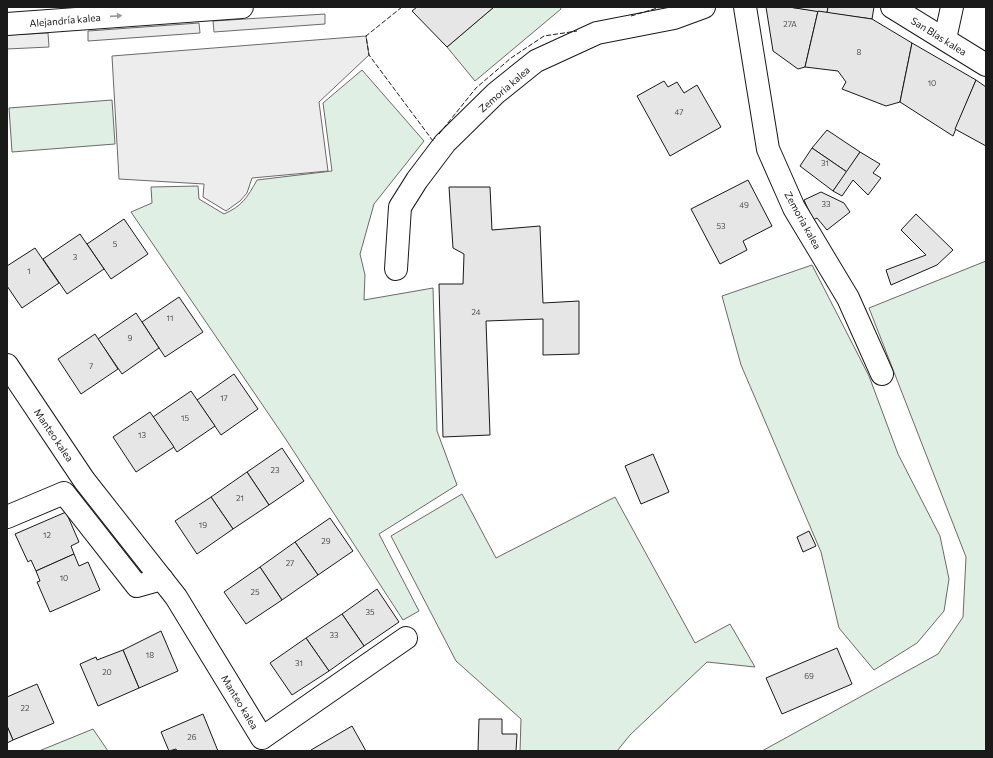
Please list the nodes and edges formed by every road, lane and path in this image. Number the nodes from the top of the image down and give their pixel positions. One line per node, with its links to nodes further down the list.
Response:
1 (242, 7): 6 (street, Alejandría kalea, one-way to 1)
2 (704, 7): 9 (street, Zemoria kalea)
3 (745, 7): 11 (street, Zemoria kalea)
4 (892, 7): 7 (street, San Blas kalea)
5 (952, 7): 7 (street)
6 (7, 24)
7 (945, 39): 8 (street, San Blas kalea)
8 (986, 65)
9 (396, 269)
10 (7, 366): 13 (street, Manteo kalea)
11 (882, 374)
12 (7, 518): 13 (street)
13 (162, 579): 14 (street, Manteo kalea)
14 (406, 638)

